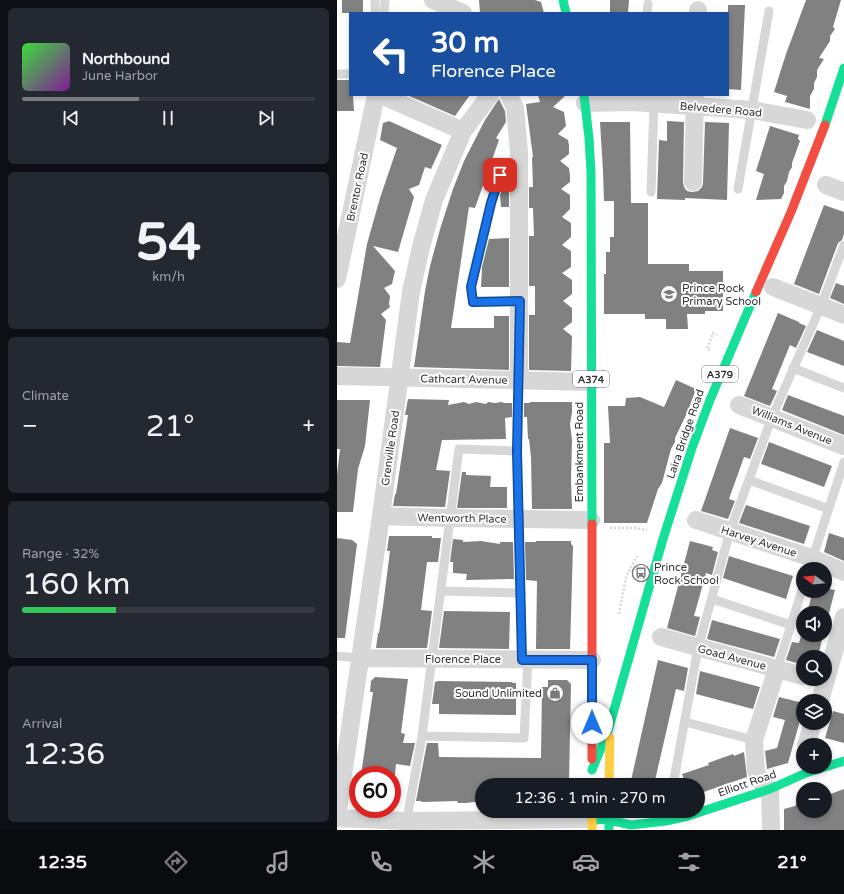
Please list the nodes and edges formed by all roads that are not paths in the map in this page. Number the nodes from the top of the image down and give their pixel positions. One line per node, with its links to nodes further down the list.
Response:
1 (375, 0): 6 (lane)
2 (385, 0): 7 (lane)
3 (433, 0): 8 (street)
4 (563, 0): 9 (main road)
5 (769, 11): 22 (lane)
6 (375, 12)
7 (385, 12)
8 (461, 12)
9 (566, 12)
10 (844, 68): 14 (main road, Laira Bridge Road / A379)
11 (337, 74): 12 (lane)
12 (349, 74)
13 (844, 80): 14 (main road, Laira Bridge Road / A379)
14 (837, 91): 78 (main road, Laira Bridge Road / A379)
15 (381, 96): 33 (street, Brentor Road)
16 (383, 96): 24 (street)
17 (489, 96): 24 (street, Grenville Road)
18 (509, 96): 25 (street)
19 (584, 99): 20 (street, Belvedere Road); 42 (main road, Embankment Road / A374)
20 (647, 101): 21 (street, Belvedere Road); 29 (lane)
21 (694, 101): 22 (street, Belvedere Road); 26 (street)
22 (752, 110): 23 (street, Belvedere Road); 28 (lane)
23 (807, 120)
24 (463, 132): 40 (street, Grenville Road)
25 (519, 152): 35 (street); 35 (lane)
26 (693, 182)
27 (826, 185): 30 (street)
28 (738, 189)
29 (651, 192)
30 (844, 192)
31 (844, 245): 32 (lane)
32 (842, 257): 36 (lane)
33 (337, 279)
34 (773, 286): 36 (street)
35 (520, 301): 41 (street)
36 (821, 306): 37 (street); 38 (lane)
37 (844, 315)
38 (793, 368): 43 (lane); 45 (lane)
39 (337, 376): 40 (street, Cathcart Avenue)
40 (399, 378): 41 (street, Cathcart Avenue); 51 (street, Grenville Road)
41 (519, 381): 42 (street, Cathcart Avenue); 47 (lane)
42 (591, 382): 55 (main road, Embankment Road / A374)
43 (844, 388)
44 (739, 405): 45 (street, Williams Avenue)
45 (772, 417): 46 (street, Williams Avenue); 49 (lane)
46 (844, 446)
47 (517, 451): 52 (lane); 53 (lane)
48 (844, 462): 50 (lane)
49 (749, 480): 50 (lane); 56 (lane)
50 (829, 509): 58 (lane)
51 (381, 516): 52 (street, Wentworth Place); 71 (street, Grenville Road)
52 (450, 518): 53 (street, Wentworth Place); 61 (lane)
53 (519, 519): 55 (street, Wentworth Place); 62 (lane)
54 (696, 520): 56 (street, Harvey Avenue)
55 (591, 524): 74 (main road, Embankment Road / A374)
56 (730, 531): 57 (street, Harvey Avenue); 64 (lane)
57 (805, 562)
58 (811, 562)
59 (832, 569): 60 (street, Harvey Avenue)
60 (844, 572)
61 (441, 591): 62 (lane); 72 (lane)
62 (521, 593): 73 (lane)
63 (800, 598): 66 (lane)
64 (712, 599): 66 (lane); 68 (lane)
65 (844, 617): 69 (street)
66 (791, 625): 75 (lane)
67 (661, 637): 68 (street, Goad Avenue)
68 (698, 648): 75 (street, Goad Avenue); 77 (lane)
69 (831, 650)
70 (337, 656): 71 (lane)
71 (359, 658): 72 (street, Florence Place); 87 (street, Grenville Road)
72 (431, 659): 73 (street, Florence Place); 79 (lane)
73 (525, 660): 74 (street, Florence Place); 79 (lane)
74 (592, 660): 78 (main road, Embankment Road / A374)
75 (777, 669): 76 (street, Goad Avenue); 80 (street)
76 (796, 674)
77 (685, 722): 80 (lane); 85 (lane)
78 (610, 727): 84 (main road)
79 (422, 736): 91 (lane)
80 (754, 740): 86 (street)
81 (844, 761): 82 (main road, Elliott Road)
82 (832, 764)
83 (798, 774): 86 (main road, Elliott Road)
84 (609, 778)
85 (674, 778)
86 (767, 790): 90 (main road, Elliott Road); 93 (street)
87 (337, 817): 91 (street)
88 (599, 818): 90 (main road, Elliott Road); 91 (street); 92 (main road)
89 (667, 818): 90 (lane)
90 (666, 821)
91 (406, 825)
92 (609, 830)
93 (771, 830)

